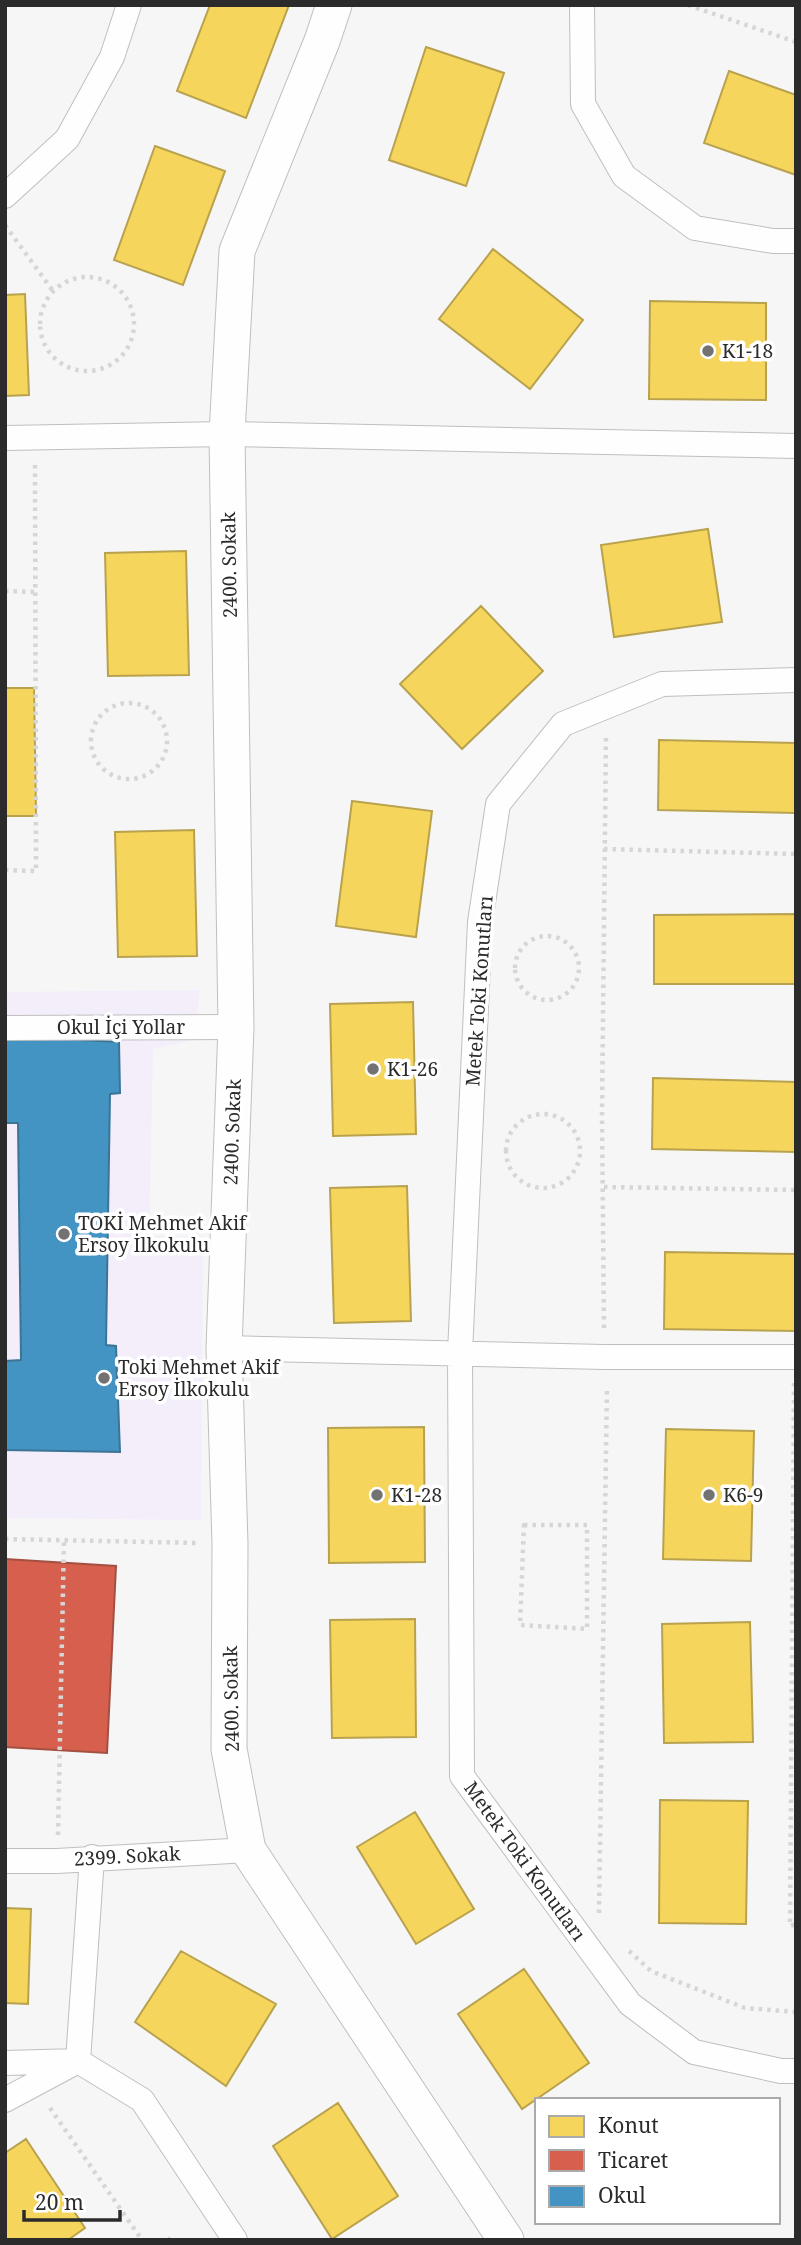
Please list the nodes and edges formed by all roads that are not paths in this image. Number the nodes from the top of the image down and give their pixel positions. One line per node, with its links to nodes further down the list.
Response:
1 (129, 5): 4 (street)
2 (334, 5): 6 (main road, 2400. Sokak)
3 (582, 5): 5 (street)
4 (5, 195)
5 (796, 241)
6 (227, 434): 7 (street); 8 (street); 10 (main road, 2400. Sokak)
7 (5, 438)
8 (796, 446)
9 (796, 680): 13 (street, Metek Toki Konutları)
10 (236, 1027): 11 (street, Okul İçi Yollar); 12 (main road, 2400. Sokak)
11 (5, 1028)
12 (224, 1348): 13 (street); 15 (main road, 2400. Sokak)
13 (460, 1353): 14 (street); 20 (street, Metek Toki Konutları)
14 (796, 1357)
15 (248, 1850): 16 (street, 2399. Sokak); 23 (main road, 2400. Sokak)
16 (92, 1857): 17 (street, 2399. Sokak); 18 (street)
17 (5, 1861)
18 (78, 2061): 19 (street); 21 (street); 22 (street)
19 (5, 2063)
20 (796, 2071)
21 (5, 2100)
22 (235, 2240)
23 (506, 2240)

